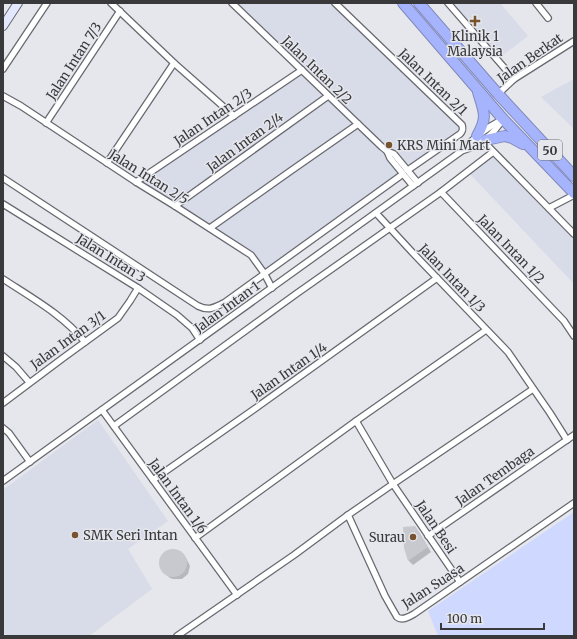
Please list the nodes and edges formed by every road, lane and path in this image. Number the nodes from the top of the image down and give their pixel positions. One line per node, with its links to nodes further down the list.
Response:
1 (18, 3): 12 (street)
2 (47, 3): 15 (street)
3 (111, 3): 10 (street)
4 (232, 3): 16 (street, Jalan Intan 2/2)
5 (336, 3): 31 (street, Jalan Intan 2/1)
6 (403, 3): 18 (highway, 50)
7 (419, 3): 19 (highway, 50)
8 (448, 3): 17 (street)
9 (536, 3): 11 (street)
10 (120, 11): 14 (street); 24 (street, Jalan Intan 7/3)
11 (548, 18)
12 (3, 26)
13 (574, 41): 17 (street, Jalan Berkat)
14 (174, 63): 22 (street); 30 (street)
15 (3, 69)
16 (302, 70): 21 (street, Jalan Intan 2/2); 22 (street, Jalan Intan 2/3)
17 (514, 79): 19 (street, Jalan Berkat)
18 (476, 87): 23 (highway, 50); 27 (highway)
19 (497, 92): 23 (highway); 26 (highway, 50)
20 (3, 96): 24 (street, Jalan Intan 2/5)
21 (328, 96): 25 (street, Jalan Intan 2/2); 39 (street, Jalan Intan 2/4)
22 (234, 116): 34 (street, Jalan Intan 2/3)
23 (503, 119): 26 (highway); 27 (street, Jalan Intan 1); 27 (street, Jalan Intan 1); 28 (highway, 50)
24 (46, 123): 30 (street, Jalan Intan 2/5)
25 (358, 124): 31 (street, Jalan Intan 2/2); 42 (street)
26 (526, 125): 32 (highway, 50)
27 (482, 139): 28 (highway); 29 (street); 35 (street, Jalan Intan 1)
28 (532, 149): 37 (highway, 50)
29 (493, 152): 36 (street); 40 (street)
30 (107, 163): 34 (street, Jalan Intan 2/5)
31 (406, 172): 35 (street, Jalan Intan 2/2); 45 (street, Jalan Intan 1)
32 (574, 176)
33 (3, 178): 45 (street, Jalan Intan 1)
34 (136, 182): 39 (street, Jalan Intan 2/5)
35 (416, 185): 41 (street, Jalan Intan 1)
36 (441, 192): 43 (street); 51 (street, Jalan Intan 1/2)
37 (574, 194): 40 (street)
38 (3, 204): 48 (street, Jalan Intan 3)
39 (175, 206): 42 (street, Jalan Intan 2/5)
40 (549, 208): 44 (street)
41 (376, 213): 43 (street, Jalan Intan 1/3); 49 (street, Jalan Intan 1)
42 (210, 228): 45 (street, Jalan Intan 2/5)
43 (389, 228): 46 (street, Jalan Intan 1/3); 60 (street)
44 (574, 234)
45 (264, 273): 49 (street, Jalan Intan 2/5)
46 (437, 278): 50 (street, Jalan Intan 1/3); 65 (street, Jalan Intan 1/4)
47 (3, 279): 53 (street)
48 (138, 288): 52 (street, Jalan Intan 3); 53 (street, Jalan Intan 3/1)
49 (272, 288): 52 (street, Jalan Intan 1)
50 (486, 330): 56 (street, Jalan Intan 1/3); 59 (street)
51 (574, 336)
52 (200, 340): 58 (street, Jalan Intan 1)
53 (85, 342): 55 (street, Jalan Intan 3/1)
54 (3, 356): 55 (street)
55 (29, 382): 57 (street, Jalan Intan 3/1)
56 (533, 389): 63 (street, Jalan Intan 1/3); 67 (street)
57 (3, 403)
58 (102, 410): 60 (street, Jalan Intan 1/6); 64 (street, Jalan Intan 1)
59 (356, 421): 67 (street, Jalan Besi); 71 (street)
60 (114, 426): 65 (street, Jalan Intan 1/6)
61 (3, 428): 64 (street)
62 (574, 435): 63 (street, Jalan Tembaga)
63 (567, 440): 70 (street, Jalan Tembaga)
64 (30, 462): 66 (street, Jalan Intan 1)
65 (153, 480): 71 (street, Jalan Intan 1/6)
66 (3, 481)
67 (393, 484): 69 (street); 70 (street, Jalan Besi)
68 (574, 503): 72 (street, Jalan Suasa)
69 (348, 515): 72 (street, Jalan Suasa); 73 (street)
70 (428, 536): 72 (street, Jalan Besi)
71 (195, 538): 73 (street, Jalan Intan 1/6)
72 (460, 582)
73 (237, 595): 74 (street)
74 (177, 636)

